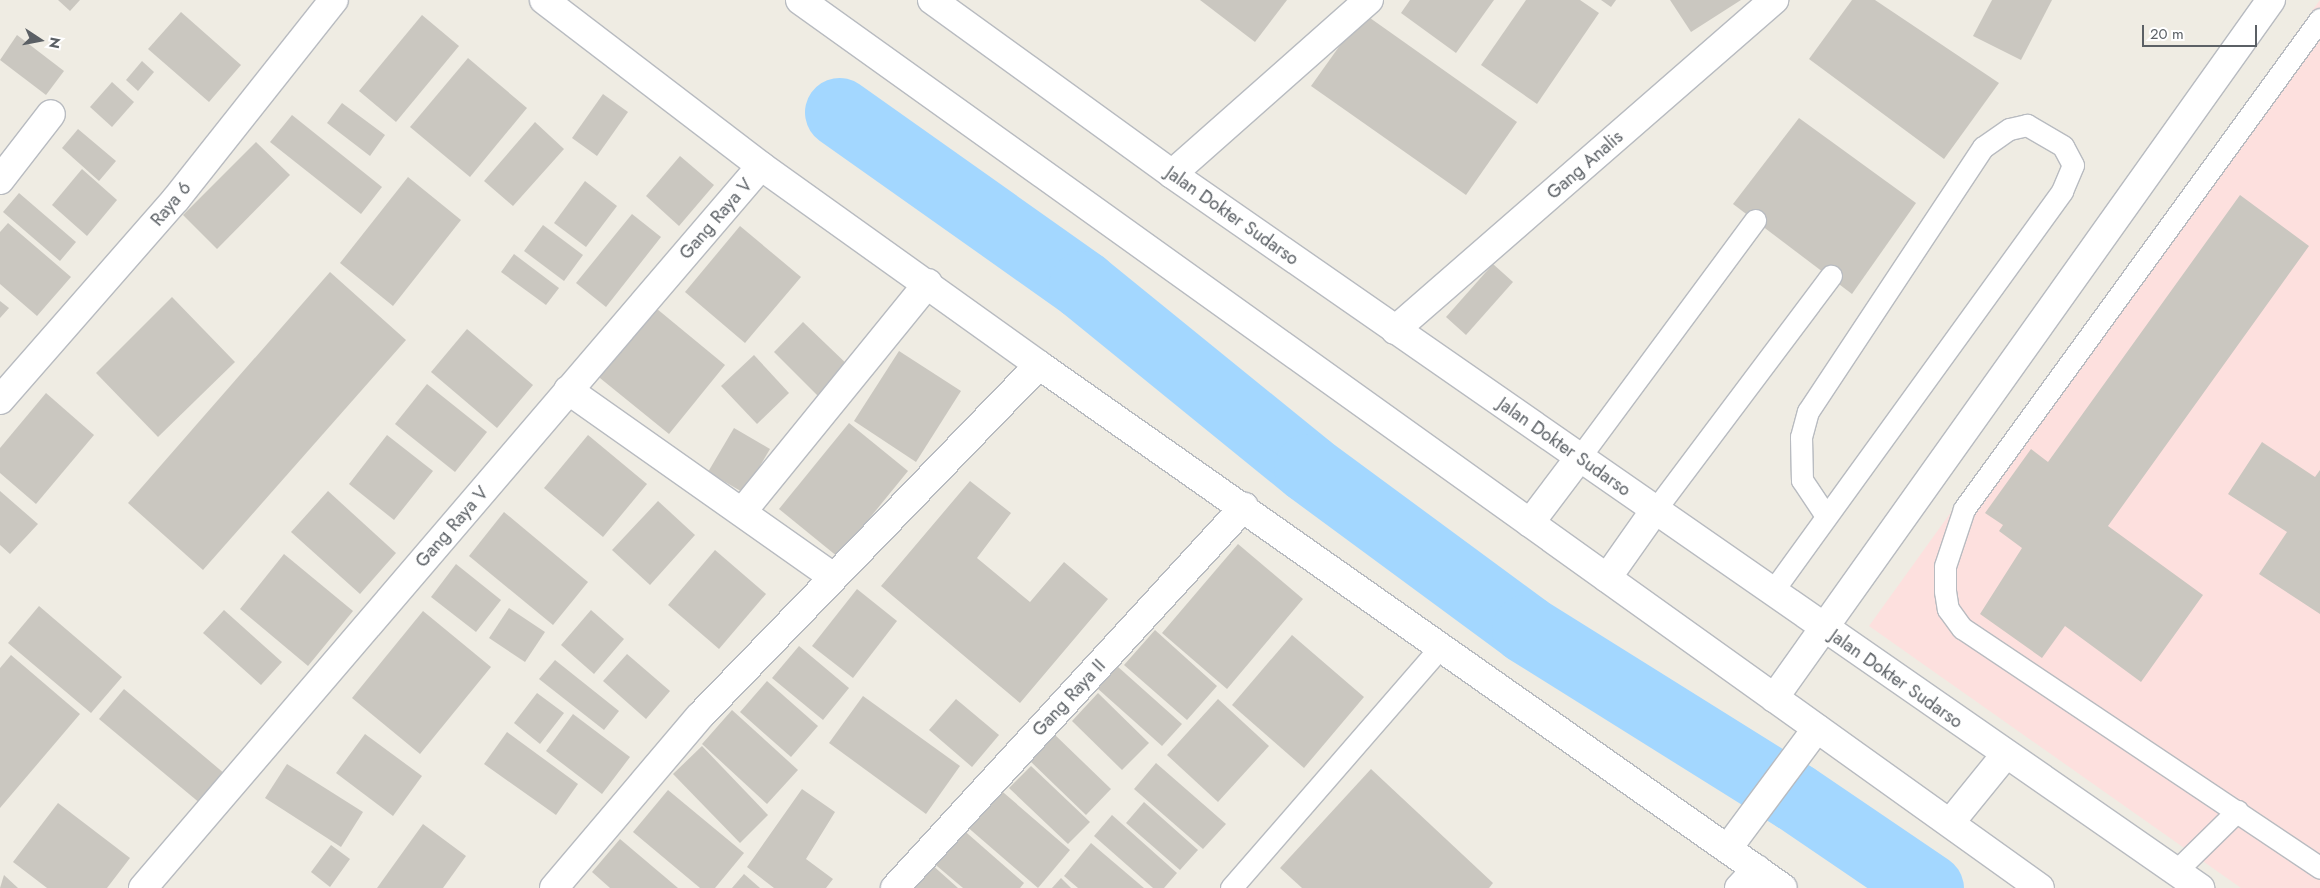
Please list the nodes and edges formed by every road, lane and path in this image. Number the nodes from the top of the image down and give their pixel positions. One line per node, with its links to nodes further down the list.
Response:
1 (334, 0): 19 (street, Raya 6)
2 (544, 0): 10 (street)
3 (800, 0): 25 (street)
4 (932, 0): 11 (street, Jalan Dokter Sudarso)
5 (1369, 0): 11 (street)
6 (1774, 0): 16 (street, Gang Analis)
7 (2271, 0): 29 (street)
8 (2320, 19): 34 (lane)
9 (51, 114): 12 (street)
10 (762, 166): 15 (street); 18 (street, Gang Raya V)
11 (1172, 174): 16 (street, Jalan Dokter Sudarso)
12 (0, 180)
13 (1755, 220): 20 (lane)
14 (1831, 276): 22 (lane)
15 (928, 283): 17 (street); 23 (street)
16 (1395, 330): 20 (street, Jalan Dokter Sudarso)
17 (1040, 365): 21 (street); 26 (street)
18 (568, 390): 23 (street); 40 (street, Gang Raya V)
19 (0, 400)
20 (1578, 458): 22 (street, Jalan Dokter Sudarso); 25 (street)
21 (1244, 507): 30 (street); 42 (street, Gang Raya II)
22 (1655, 510): 27 (street); 28 (street, Jalan Dokter Sudarso)
23 (742, 512): 26 (street)
24 (1826, 516): 24 (lane); 28 (lane)
25 (1530, 523): 27 (street)
26 (833, 577): 41 (street)
27 (1607, 578): 31 (street)
28 (1772, 592): 29 (street, Jalan Dokter Sudarso)
29 (1826, 630): 31 (street); 33 (street, Jalan Dokter Sudarso)
30 (1441, 646): 36 (street); 43 (lane)
31 (1774, 698): 32 (street)
32 (1817, 728): 35 (street); 36 (street)
33 (2006, 754): 35 (street); 38 (street, Jalan Dokter Sudarso)
34 (2237, 811): 37 (lane); 38 (lane)
35 (1950, 823): 45 (street)
36 (1728, 848): 39 (street)
37 (2320, 868)
38 (2176, 871): 46 (street, Jalan Dokter Sudarso)
39 (1748, 879): 44 (street)
40 (143, 888)
41 (554, 888)
42 (895, 888)
43 (1231, 888)
44 (1783, 888)
45 (2040, 888)
46 (2200, 888)

